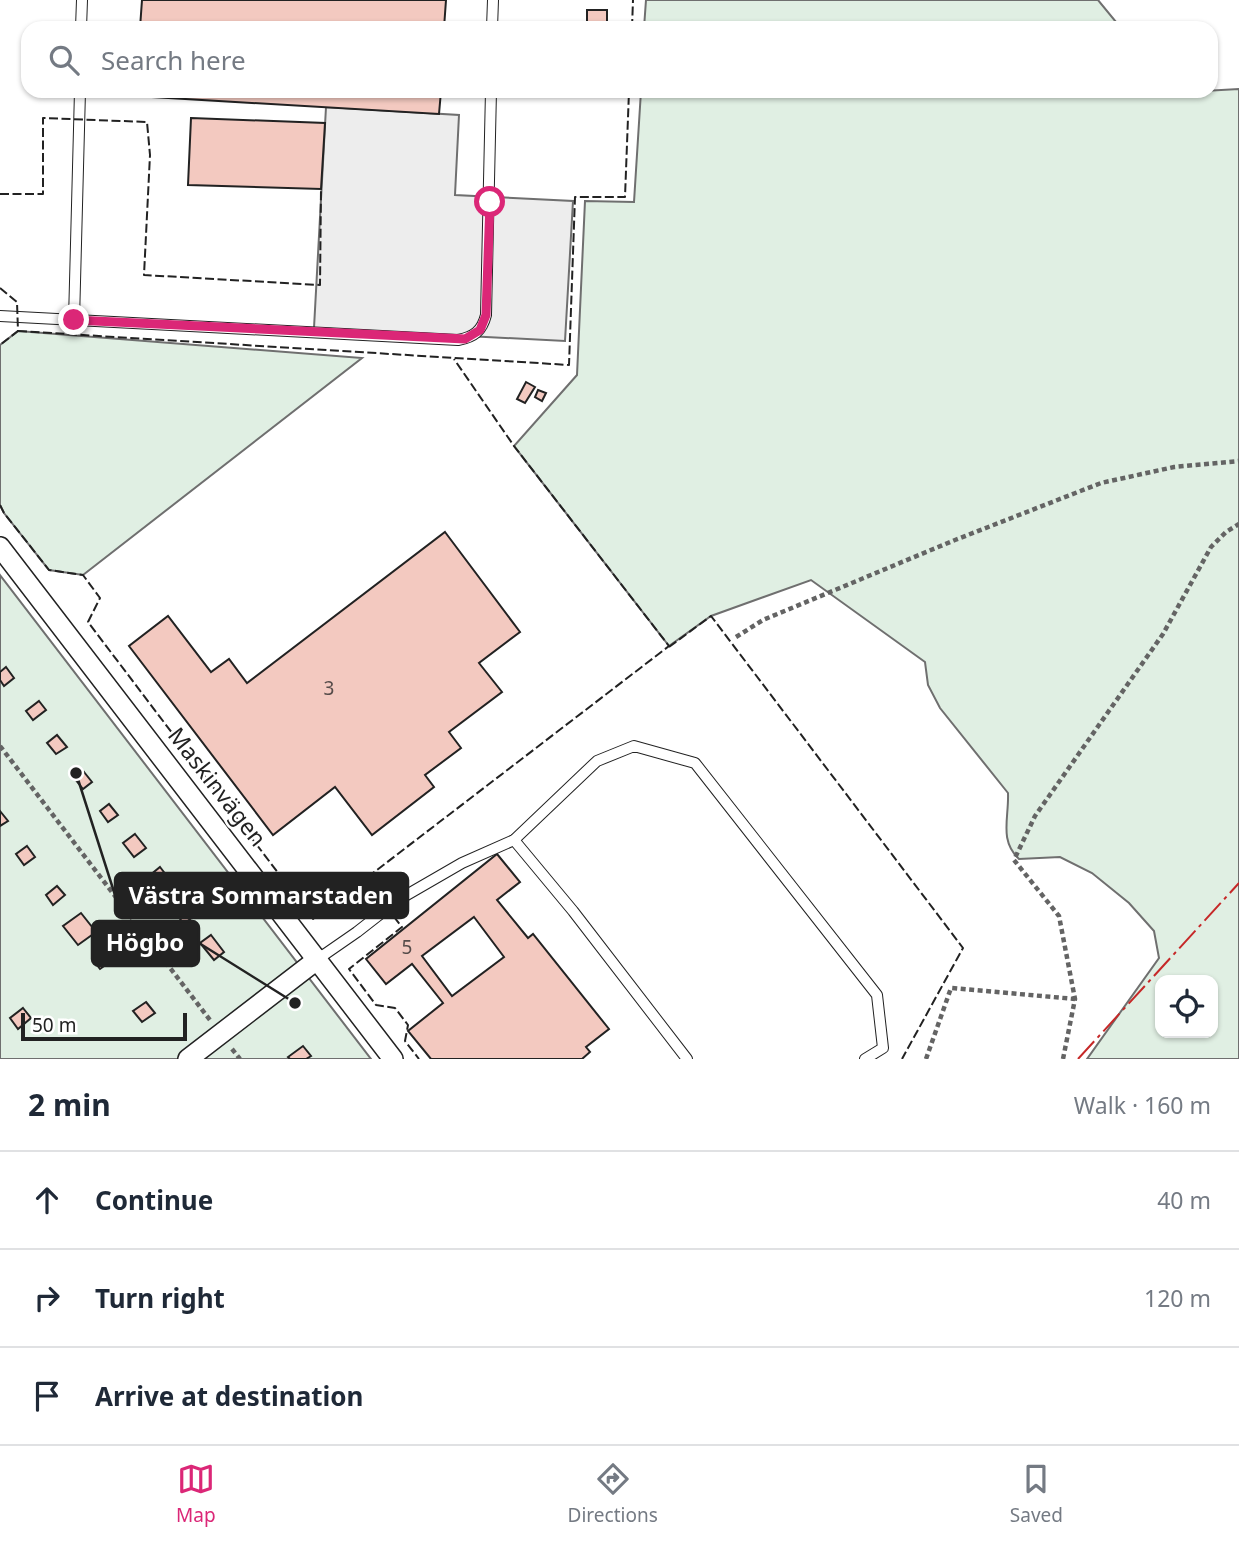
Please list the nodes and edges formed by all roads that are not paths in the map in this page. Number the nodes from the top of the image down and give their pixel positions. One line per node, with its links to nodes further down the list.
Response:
1 (82, 0): 3 (lane)
2 (493, 0): 4 (lane)
3 (81, 21)
4 (492, 21)
5 (80, 98): 8 (lane)
6 (491, 98): 8 (lane)
7 (0, 316): 8 (lane)
8 (74, 320)
9 (0, 547): 11 (street, Maskinvägen)
10 (514, 840): 11 (lane); 14 (lane); 15 (lane)
11 (318, 959): 12 (street); 13 (street, Maskinvägen)
12 (188, 1059)
13 (393, 1059)
14 (687, 1059)
15 (864, 1059)

